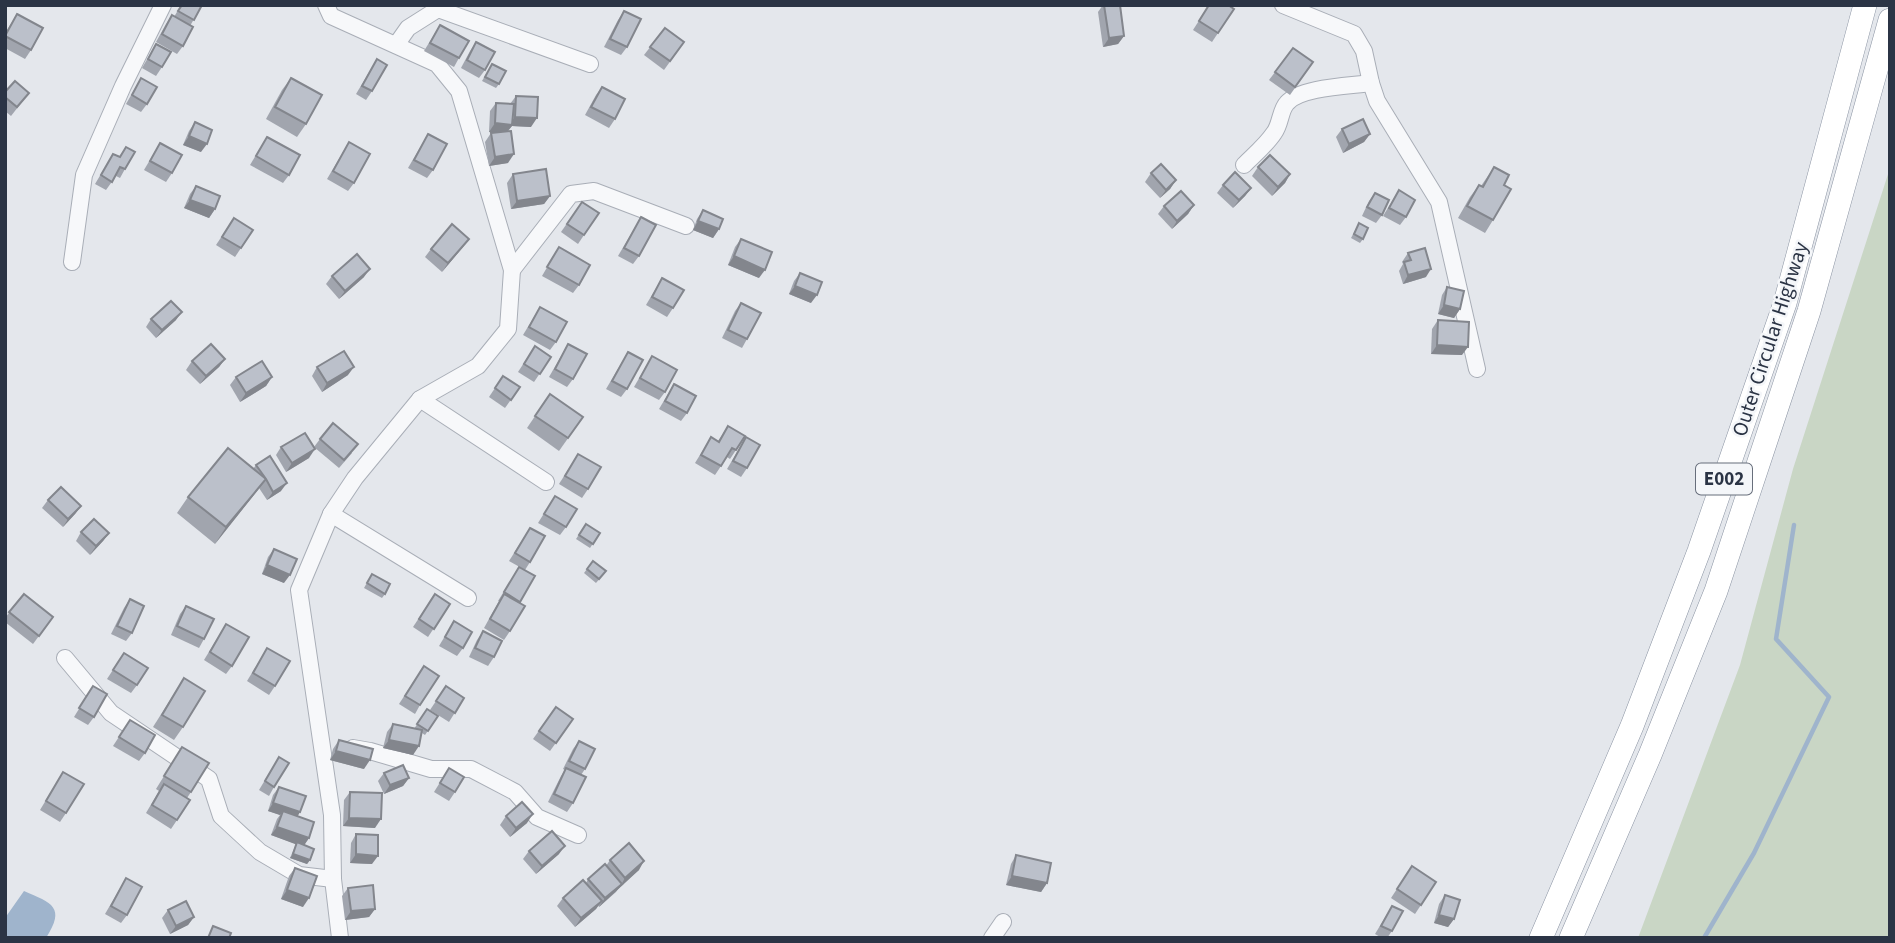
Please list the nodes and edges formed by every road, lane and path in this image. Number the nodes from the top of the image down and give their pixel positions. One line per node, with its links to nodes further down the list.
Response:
1 (163, 5): 11 (street)
2 (326, 5): 6 (street)
3 (1283, 5): 8 (street)
4 (1865, 5): 25 (highway, Outer Circular Highway / E002)
5 (1890, 20): 26 (highway, Outer Circular Highway / E002)
6 (396, 45): 7 (street); 12 (street)
7 (590, 64)
8 (1371, 83): 9 (street); 13 (street)
9 (1244, 165)
10 (686, 226): 12 (street)
11 (72, 262)
12 (512, 270): 14 (street)
13 (1477, 369)
14 (420, 399): 15 (street); 16 (street)
15 (547, 482)
16 (331, 514): 17 (street); 19 (street)
17 (468, 598)
18 (65, 658): 21 (street)
19 (323, 744): 20 (street); 21 (street)
20 (578, 835)
21 (333, 879): 23 (street)
22 (1003, 922): 24 (street)
23 (340, 938)
24 (992, 938)
25 (1541, 938)
26 (1571, 938)

